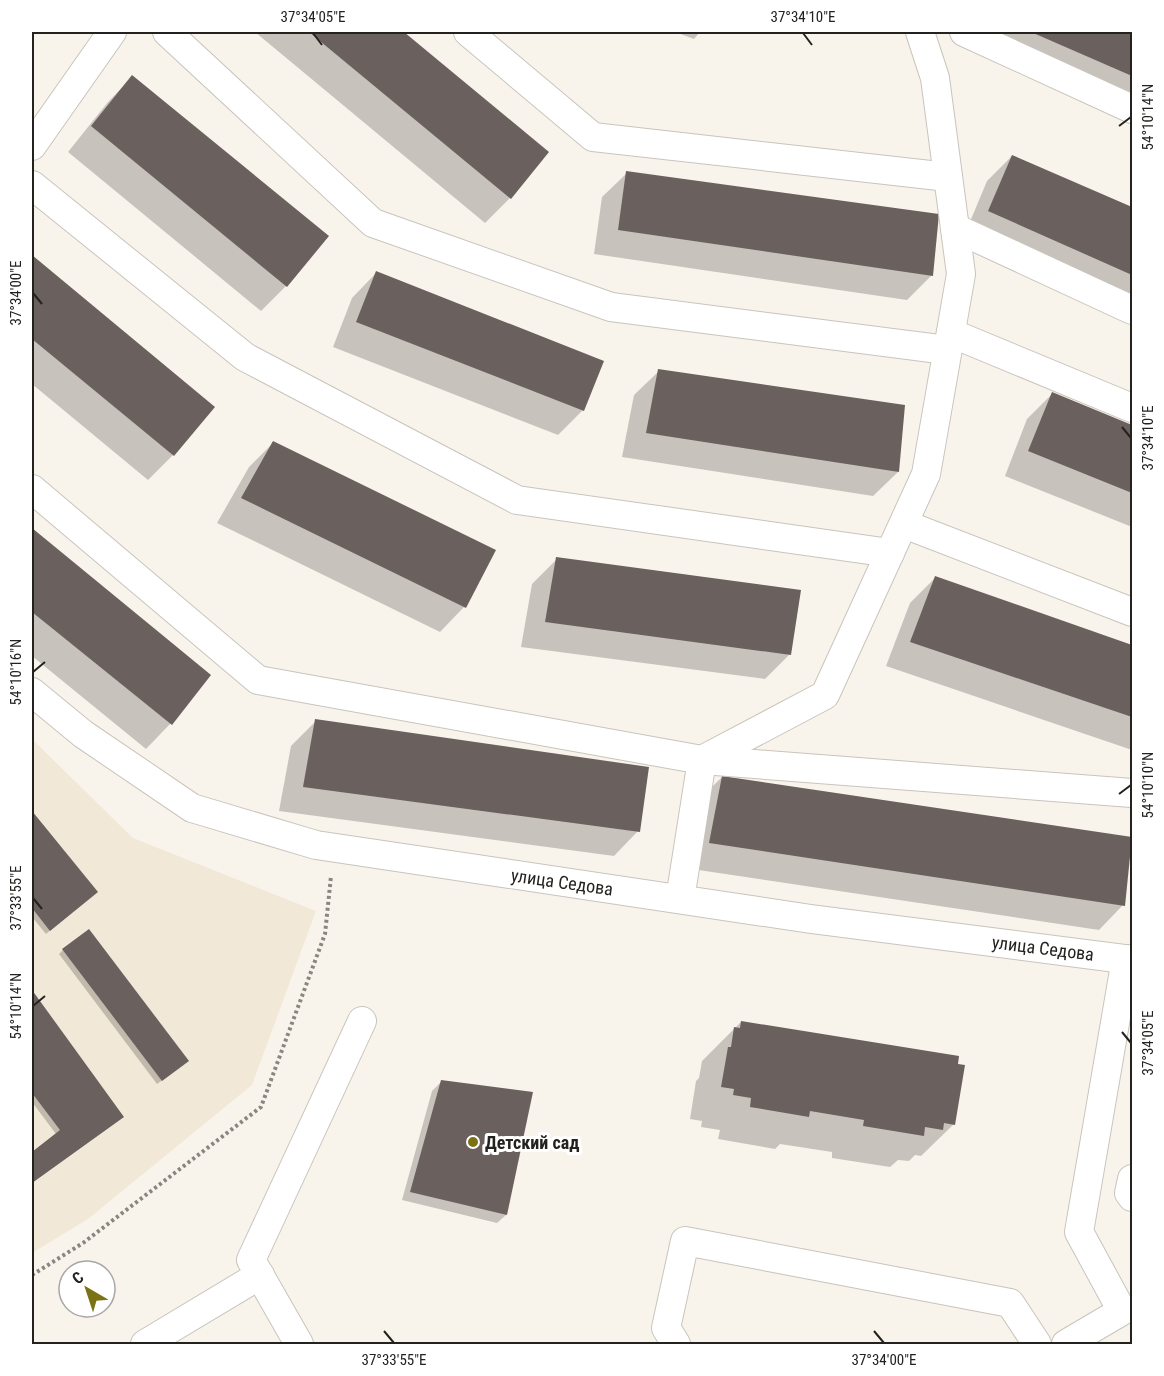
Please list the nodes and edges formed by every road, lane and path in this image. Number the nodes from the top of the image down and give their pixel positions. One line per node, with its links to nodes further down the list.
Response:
1 (112, 32): 7 (street)
2 (167, 32): 12 (street)
3 (468, 32): 8 (street)
4 (920, 32): 8 (street)
5 (964, 32): 6 (street)
6 (1132, 109)
7 (32, 146)
8 (948, 177): 10 (street)
9 (32, 185): 16 (street)
10 (955, 228): 11 (street); 12 (street)
11 (1132, 310)
12 (949, 342): 13 (street); 15 (street)
13 (1132, 408)
14 (32, 489): 19 (street)
15 (904, 524): 16 (street); 17 (street)
16 (890, 553): 19 (street)
17 (1132, 612)
18 (32, 692): 21 (street, улица Седова)
19 (702, 760): 20 (street); 22 (street)
20 (1132, 793)
21 (316, 845): 22 (street, улица Седова); 27 (path)
22 (680, 899): 23 (street, улица Седова)
23 (1129, 959): 29 (street)
24 (362, 1021): 28 (street)
25 (1132, 1179): 26 (street)
26 (1132, 1197)
27 (32, 1275)
28 (260, 1275): 31 (street); 32 (street)
29 (1127, 1317): 30 (street)
30 (1076, 1342)
31 (145, 1344)
32 (299, 1344)
33 (676, 1344): 34 (street)
34 (1037, 1344)

